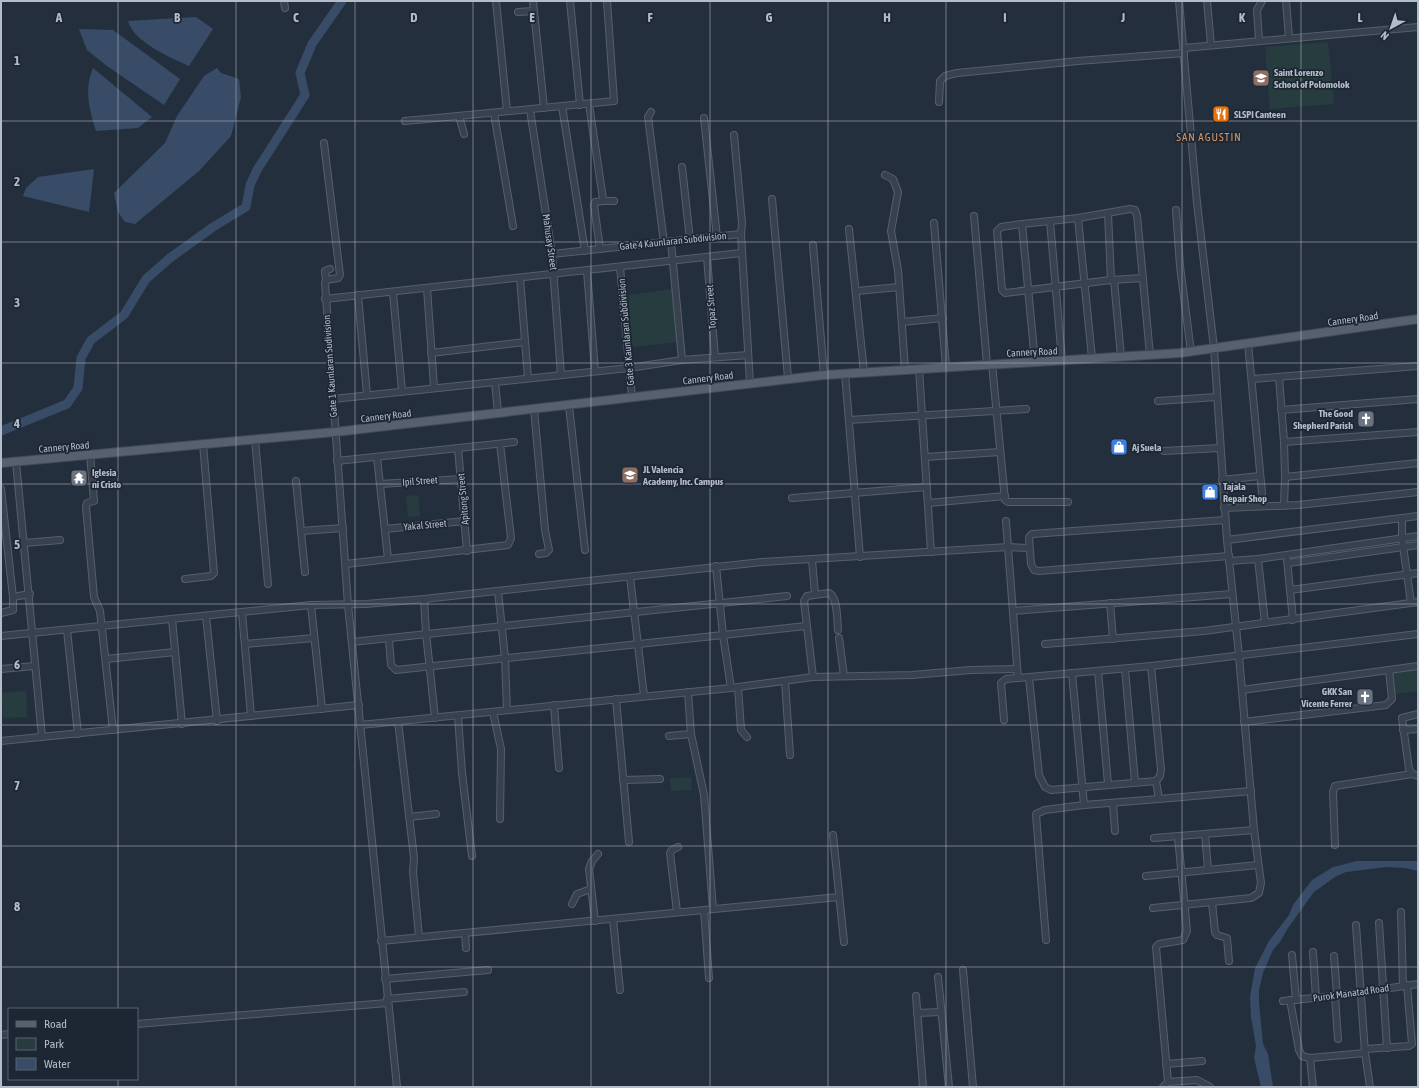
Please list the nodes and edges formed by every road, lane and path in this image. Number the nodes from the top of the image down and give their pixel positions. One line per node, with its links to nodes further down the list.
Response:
1 (284, 1): 10 (street)
2 (496, 1): 24 (street)
3 (532, 1): 11 (street)
4 (570, 1): 20 (street)
5 (607, 1): 19 (street)
6 (1179, 1): 17 (street)
7 (1207, 1): 16 (street)
8 (1262, 1): 15 (street)
9 (1285, 2): 14 (street)
10 (285, 8)
11 (534, 11): 12 (street); 22 (street)
12 (518, 12)
13 (1418, 27): 14 (street)
14 (1289, 38): 15 (street)
15 (1259, 40): 16 (street)
16 (1211, 45): 17 (street)
17 (1184, 51): 18 (street); 81 (street)
18 (939, 102)
19 (589, 104): 20 (street); 37 (street)
20 (580, 105): 21 (street)
21 (562, 106): 22 (street); 54 (street)
22 (544, 108): 23 (street)
23 (530, 110): 24 (street); 56 (street, Mahusay Street)
24 (507, 111): 26 (street)
25 (651, 112): 51 (street)
26 (494, 113): 27 (street); 45 (street)
27 (460, 116): 29 (street); 30 (street)
28 (704, 118): 48 (street)
29 (405, 121)
30 (464, 134)
31 (734, 135): 47 (street)
32 (324, 143): 65 (street)
33 (682, 167): 49 (street)
34 (885, 176): 68 (street)
35 (772, 199): 105 (street)
36 (614, 201): 37 (street)
37 (603, 202): 53 (street)
38 (1176, 210): 82 (street)
39 (1108, 214): 41 (street); 64 (street); 66 (street)
40 (974, 216): 92 (street)
41 (1078, 218): 42 (street); 67 (street)
42 (1050, 221): 44 (street); 69 (street)
43 (934, 223): 76 (street)
44 (1022, 224): 71 (street); 71 (street)
45 (512, 226)
46 (849, 228): 72 (street)
47 (740, 234): 48 (street, Gate 4 Kaunlaran Subdivision); 55 (street, Gate 4 Kaunlaran Subdivision)
48 (717, 237): 49 (street, Gate 4 Kaunlaran Subdivision)
49 (690, 240): 50 (street, Gate 4 Kaunlaran Subdivision)
50 (671, 242): 51 (street, Gate 4 Kaunlaran Subdivision); 58 (street)
51 (664, 243): 53 (street, Gate 4 Kaunlaran Subdivision)
52 (813, 245): 102 (street)
53 (600, 249): 54 (street, Gate 4 Kaunlaran Subdivision)
54 (585, 251): 56 (street, Gate 4 Kaunlaran Subdivision)
55 (742, 253): 57 (street); 84 (street, Gate 4 Kaunlaran Subdivision)
56 (552, 254): 62 (street, Mahusay Street)
57 (707, 257): 58 (street); 86 (street, Topaz Street)
58 (673, 261): 59 (street); 89 (street)
59 (620, 267): 61 (street); 95 (street, Gate 3 Kaunlaran Subdivision)
60 (330, 269): 65 (street, Gate 1 Kaunlaran Sudivision)
61 (587, 271): 62 (street); 98 (street)
62 (554, 274): 63 (street); 101 (street, Mahusay Street)
63 (520, 278): 70 (street); 79 (street)
64 (1143, 278): 66 (street); 85 (street)
65 (326, 280): 75 (street, Gate 1 Kaunlaran Sudivision)
66 (1113, 280): 67 (street); 87 (street)
67 (1084, 283): 69 (street); 88 (street)
68 (899, 287): 72 (street); 78 (street)
69 (1056, 287): 71 (street); 90 (street)
70 (427, 288): 73 (street); 83 (street)
71 (1028, 289): 91 (street)
72 (857, 291): 99 (street)
73 (392, 293): 74 (street); 110 (street)
74 (358, 296): 75 (street); 111 (street)
75 (325, 299): 114 (street, Gate 1 Kaunlaran Sudivision)
76 (943, 318): 78 (street); 94 (street)
77 (1418, 319): 80 (main road, Cannery Road)
78 (902, 322): 96 (street)
79 (525, 342): 83 (street); 104 (street)
80 (1248, 344): 81 (main road, Cannery Road); 106 (street)
81 (1214, 348): 82 (main road, Cannery Road); 113 (street)
82 (1191, 352): 85 (main road, Cannery Road)
83 (431, 353): 109 (street)
84 (748, 355): 86 (street); 108 (street, Gate 4 Kaunlaran Subdivision)
85 (1150, 355): 87 (main road, Cannery Road)
86 (715, 357): 89 (street)
87 (1121, 357): 88 (main road, Cannery Road)
88 (1092, 358): 90 (main road, Cannery Road)
89 (682, 360): 95 (street)
90 (1062, 360): 91 (main road, Cannery Road)
91 (1034, 362): 92 (main road, Cannery Road)
92 (990, 364): 94 (main road, Cannery Road); 121 (street)
93 (1418, 366): 103 (street)
94 (946, 367): 97 (main road, Cannery Road)
95 (628, 368): 98 (street); 112 (street, Gate 3 Kaunlaran Subdivision)
96 (905, 369): 97 (main road, Cannery Road); 99 (main road, Cannery Road)
97 (919, 369): 123 (street)
98 (595, 371): 101 (street)
99 (864, 372): 100 (main road, Cannery Road)
100 (845, 373): 102 (main road, Cannery Road); 124 (street)
101 (561, 374): 104 (street)
102 (824, 375): 105 (main road, Cannery Road)
103 (1279, 377): 106 (street); 120 (street)
104 (528, 378): 107 (street)
105 (788, 378): 108 (main road, Cannery Road)
106 (1252, 379): 143 (street)
107 (495, 382): 109 (street); 122 (street)
108 (750, 383): 112 (main road, Cannery Road)
109 (434, 387): 110 (street)
110 (402, 391): 111 (street)
111 (367, 395): 114 (street)
112 (632, 397): 117 (main road, Cannery Road)
113 (1216, 397): 116 (street); 133 (street)
114 (333, 399): 125 (street, Gate 1 Kaunlaran Sudivision)
115 (1418, 399): 120 (street)
116 (1158, 401)
117 (569, 406): 118 (main road, Cannery Road); 177 (street)
118 (534, 409): 122 (main road, Cannery Road); 180 (street)
119 (1026, 409): 121 (street)
120 (1281, 410): 129 (street)
121 (998, 412): 123 (street); 135 (street)
122 (498, 413): 125 (main road, Cannery Road)
123 (922, 416): 124 (street); 138 (street)
124 (849, 420): 151 (street)
125 (335, 432): 127 (main road, Cannery Road); 140 (street, Gate 1 Kaunlaran Sudivision)
126 (1418, 432): 129 (street)
127 (255, 440): 130 (main road, Cannery Road); 195 (street)
128 (514, 442): 131 (street)
129 (1284, 442): 144 (street)
130 (203, 444): 136 (main road, Cannery Road); 194 (street)
131 (500, 444): 132 (street); 178 (street)
132 (458, 448): 137 (street); 145 (street, Apitong Street)
133 (1220, 448): 134 (street); 146 (street)
134 (1164, 451)
135 (1000, 452): 138 (street); 154 (street)
136 (90, 455): 139 (main road, Cannery Road); 218 (street)
137 (377, 457): 140 (street); 148 (street)
138 (925, 458): 149 (street)
139 (16, 462): 141 (main road, Cannery Road); 172 (street)
140 (337, 462): 165 (street, Gate 1 Kaunlaran Sudivision)
141 (1, 463)
142 (1418, 463): 144 (street)
143 (1260, 476): 146 (street); 153 (street)
144 (1285, 477): 158 (street)
145 (461, 479): 148 (street, Ipil Street); 163 (street, Apitong Street)
146 (1222, 480): 159 (street)
147 (296, 481): 167 (street)
148 (380, 484): 166 (street)
149 (927, 487): 151 (street); 157 (street)
150 (1, 489): 202 (street)
151 (855, 492): 155 (street); 182 (street)
152 (1418, 492): 158 (street)
153 (1262, 493)
154 (1005, 496): 156 (street); 157 (street)
155 (792, 498)
156 (1068, 502)
157 (928, 503): 179 (street)
158 (1284, 506): 159 (street)
159 (1224, 508): 162 (street)
160 (1418, 516): 161 (street)
161 (1402, 518): 169 (street); 171 (street)
162 (1225, 520): 171 (street); 176 (street)
163 (465, 521): 166 (street, Yakal Street); 178 (street, Apitong Street)
164 (1006, 522): 175 (street)
165 (343, 528): 167 (street); 188 (street, Gate 1 Kaunlaran Sudivision)
166 (385, 529): 184 (street)
167 (301, 531): 190 (street)
168 (1418, 536): 169 (street)
169 (1402, 538): 174 (street); 181 (street)
170 (60, 540): 172 (street)
171 (1227, 540): 183 (street)
172 (24, 543): 198 (street)
173 (1418, 545): 174 (street)
174 (1403, 546): 187 (street); 192 (street)
175 (1008, 547): 176 (street); 179 (street); 210 (street)
176 (1030, 548): 183 (street)
177 (585, 550)
178 (467, 551): 184 (street)
179 (931, 552): 182 (street)
180 (539, 554)
181 (1286, 554): 185 (street); 187 (street)
182 (860, 557): 186 (street)
183 (1229, 558): 185 (street); 200 (street)
184 (388, 559): 188 (street)
185 (1258, 559): 217 (street)
186 (812, 560): 189 (street); 199 (street)
187 (1288, 563): 196 (street)
188 (346, 564): 209 (street, Gate 1 Kaunlaran Sudivision)
189 (716, 566): 193 (street); 205 (street)
190 (305, 572)
191 (1418, 573): 192 (street)
192 (1406, 574): 196 (street); 207 (street)
193 (630, 577): 197 (street); 212 (street)
194 (185, 579)
195 (268, 584)
196 (1290, 590): 216 (street)
197 (498, 591): 203 (street); 219 (street)
198 (30, 594): 202 (street); 224 (street)
199 (815, 594): 220 (street); 223 (street)
200 (1232, 594): 206 (street); 221 (street)
201 (787, 596): 205 (street)
202 (13, 597): 213 (street)
203 (424, 599): 209 (street); 225 (street)
204 (1418, 602): 207 (street)
205 (721, 603): 212 (street); 227 (street)
206 (1110, 603): 210 (street); 232 (street)
207 (1411, 603): 216 (street)
208 (310, 605): 209 (street); 211 (street); 229 (street)
209 (348, 605): 233 (street, Gate 1 Kaunlaran Sudivision)
210 (1013, 611): 245 (street)
211 (242, 612): 214 (street); 234 (street)
212 (634, 612): 219 (street); 235 (street)
213 (1, 613)
214 (206, 616): 215 (street); 272 (street)
215 (172, 619): 218 (street); 237 (street)
216 (1293, 620): 217 (street)
217 (1265, 623): 221 (street)
218 (102, 626): 222 (street); 240 (street)
219 (501, 626): 225 (street); 239 (street)
220 (806, 626): 227 (street); 252 (street)
221 (1236, 626): 232 (street); 238 (street)
222 (67, 630): 224 (street); 280 (street)
223 (838, 630)
224 (32, 633): 228 (street); 241 (street)
225 (426, 633): 231 (street); 242 (street)
226 (1418, 634): 238 (street)
227 (723, 635): 235 (street); 257 (street)
228 (1, 636)
229 (314, 638): 234 (street); 264 (street)
230 (839, 638): 251 (street)
231 (389, 639): 233 (street); 242 (street)
232 (1113, 639): 236 (street)
233 (352, 642): 262 (street, Gate 1 Kaunlaran Sudivision)
234 (245, 644): 268 (street)
235 (637, 644): 239 (street); 260 (street)
236 (1045, 644)
237 (176, 652): 240 (street); 275 (street)
238 (1239, 656): 243 (street); 258 (street)
239 (505, 658): 242 (street); 265 (street)
240 (106, 659): 278 (street)
241 (35, 666): 246 (street); 283 (street)
242 (429, 666): 270 (street)
243 (1151, 666): 247 (street); 291 (street)
244 (1418, 666): 248 (street)
245 (1017, 668): 251 (street); 253 (street)
246 (1, 669)
247 (1125, 669): 249 (street); 292 (street)
248 (1389, 670): 258 (street); 274 (street)
249 (1098, 672): 250 (street); 293 (street)
250 (1072, 674): 254 (street); 294 (street)
251 (844, 676): 252 (street)
252 (813, 677): 255 (street)
253 (1018, 678): 254 (street); 271 (street)
254 (1029, 678): 294 (street)
255 (784, 681): 256 (street); 286 (street)
256 (738, 687): 257 (street); 284 (street)
257 (730, 688): 259 (street)
258 (1242, 690): 274 (street)
259 (688, 692): 260 (street); 281 (street)
260 (644, 696): 261 (street)
261 (616, 699): 263 (street); 290 (street)
262 (358, 705): 264 (street); 276 (street, Gate 1 Kaunlaran Sudivision)
263 (554, 705): 265 (street); 287 (street)
264 (322, 709): 268 (street)
265 (507, 710): 266 (street)
266 (493, 712): 269 (street); 301 (street)
267 (1418, 714): 279 (street)
268 (251, 716): 272 (street)
269 (458, 716): 270 (street); 312 (street)
270 (436, 718): 273 (street)
271 (1004, 720)
272 (217, 721): 275 (street)
273 (398, 721): 276 (street); 300 (street)
274 (1244, 722): 295 (street)
275 (182, 724): 278 (street)
276 (360, 725): 334 (street, Gate 1 Kaunlaran Sudivision)
277 (1418, 729): 279 (street)
278 (113, 730): 280 (street)
279 (1403, 730): 288 (street)
280 (78, 734): 283 (street)
281 (691, 734): 282 (street); 323 (street)
282 (669, 736)
283 (42, 737): 285 (street)
284 (747, 737)
285 (1, 741)
286 (790, 754)
287 (559, 768)
288 (1415, 775): 309 (street)
289 (660, 779): 290 (street)
290 (623, 780): 308 (street)
291 (1156, 781): 292 (street); 296 (street)
292 (1134, 782): 293 (street)
293 (1108, 784): 294 (street)
294 (1083, 787): 298 (street)
295 (1250, 791): 296 (street); 302 (street)
296 (1159, 799): 297 (street)
297 (1113, 803): 298 (street); 303 (street)
298 (1084, 805): 333 (street)
299 (436, 814): 300 (street)
300 (409, 817): 332 (street)
301 (500, 819)
302 (1254, 830): 304 (street); 313 (street)
303 (1116, 831)
304 (1205, 834): 306 (street); 314 (street)
305 (833, 835): 318 (street)
306 (1178, 837): 307 (street); 315 (street)
307 (1154, 838)
308 (629, 842)
309 (1335, 845)
310 (678, 847): 325 (street)
311 (598, 854): 317 (street)
312 (472, 856)
313 (1258, 865): 314 (street); 319 (street)
314 (1208, 869): 315 (street)
315 (1181, 872): 316 (street); 321 (street)
316 (1146, 876)
317 (591, 889): 320 (street); 328 (street)
318 (839, 897): 323 (street); 335 (street)
319 (1212, 902): 321 (street); 340 (street)
320 (572, 904)
321 (1184, 905): 322 (street); 365 (street)
322 (1153, 908)
323 (713, 909): 324 (street)
324 (704, 910): 325 (street); 344 (street)
325 (677, 912): 327 (street)
326 (1401, 912): 347 (street)
327 (612, 919): 328 (street); 349 (street)
328 (596, 921): 331 (street)
329 (1379, 923): 348 (street)
330 (1356, 925): 351 (street)
331 (465, 933): 332 (street); 336 (street)
332 (419, 937): 334 (street)
333 (1046, 940)
334 (381, 942): 345 (street, Gate 1 Kaunlaran Sudivision)
335 (844, 942)
336 (466, 948)
337 (1313, 952): 354 (street)
338 (1292, 955): 355 (street)
339 (1334, 956): 353 (street)
340 (1229, 961)
341 (488, 970): 345 (street)
342 (963, 970): 370 (street)
343 (938, 977): 357 (street)
344 (709, 978)
345 (385, 979): 356 (street, Gate 1 Kaunlaran Sudivision)
346 (1418, 984): 347 (street, Purok Manatad Road)
347 (1405, 985): 348 (street, Purok Manatad Road); 361 (street)
348 (1383, 988): 351 (street, Purok Manatad Road); 361 (street)
349 (620, 990)
350 (464, 992): 356 (street)
351 (1361, 992): 353 (street, Purok Manatad Road); 362 (street)
352 (916, 996): 358 (street)
353 (1336, 996): 354 (street, Purok Manatad Road); 360 (street)
354 (1316, 998): 355 (street, Purok Manatad Road)
355 (1290, 1000): 363 (street)
356 (387, 1001): 359 (street); 367 (street, Gate 1 Kaunlaran Sudivision)
357 (941, 1012): 358 (street); 369 (street)
358 (918, 1014): 368 (street)
359 (138, 1024)
360 (1338, 1039)
361 (1387, 1048): 362 (street)
362 (1365, 1051): 363 (street); 373 (street)
363 (1310, 1058): 372 (street)
364 (1202, 1061): 365 (street)
365 (1166, 1064): 366 (street)
366 (1165, 1084): 371 (street)
367 (397, 1087)
368 (923, 1087)
369 (949, 1087)
370 (973, 1087)
371 (1210, 1087)
372 (1313, 1087)
373 (1370, 1087)

